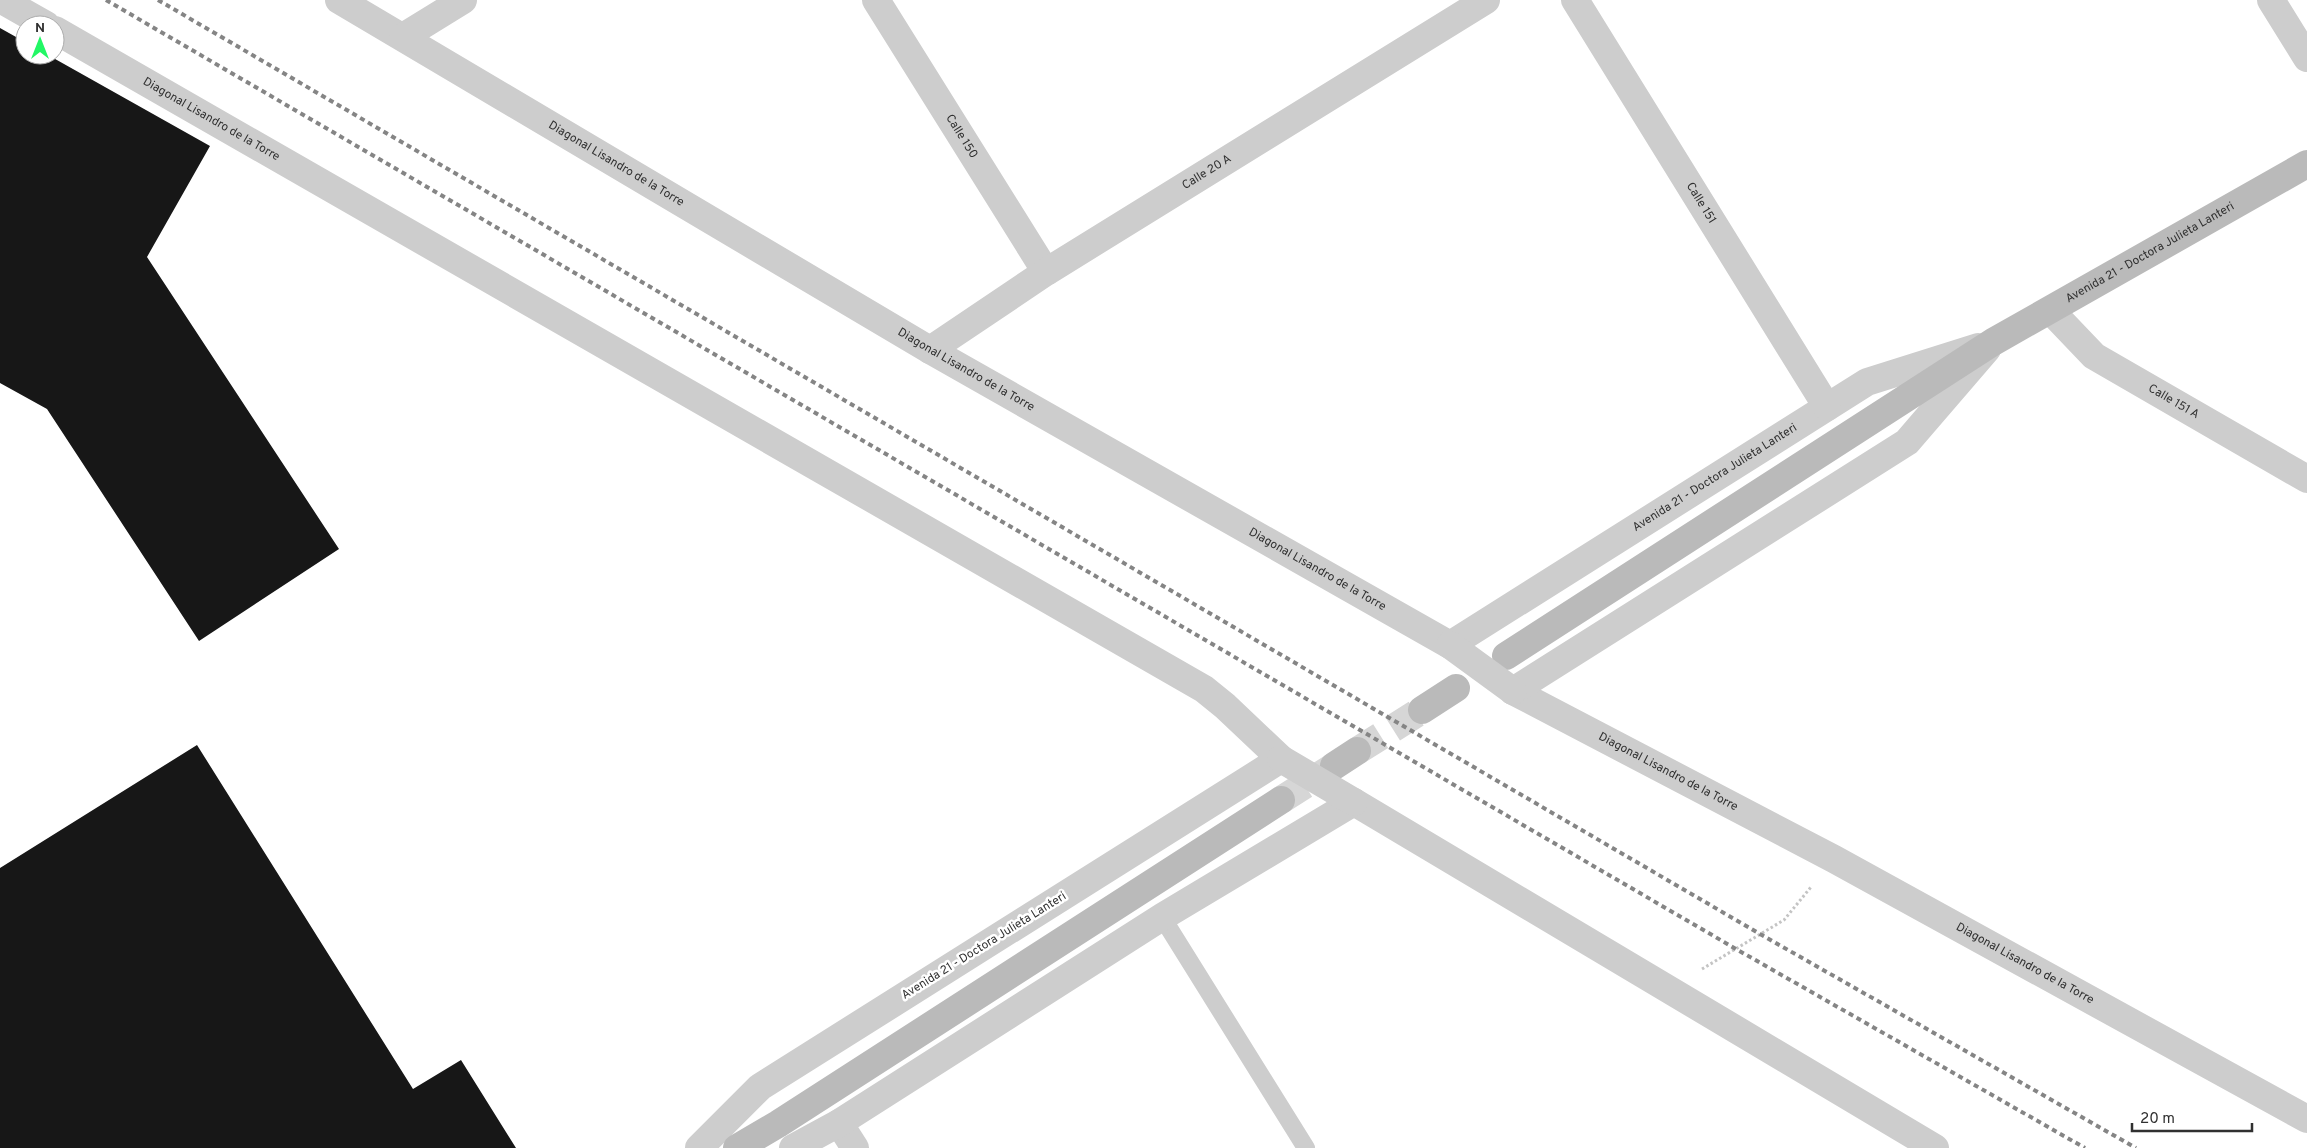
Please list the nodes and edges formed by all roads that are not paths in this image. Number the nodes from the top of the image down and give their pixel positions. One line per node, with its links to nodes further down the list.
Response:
1 (2, 0): 8 (street)
2 (339, 0): 10 (street, Diagonal Lisandro de la Torre)
3 (463, 0): 10 (street)
4 (876, 0): 13 (street, Calle 150)
5 (1486, 0): 13 (street, Calle 20 A)
6 (1574, 0): 17 (street, Calle 151)
7 (2271, 0): 11 (street)
8 (28, 15)
9 (65, 36): 25 (street, Diagonal Lisandro de la Torre)
10 (403, 37): 16 (street, Diagonal Lisandro de la Torre)
11 (2307, 58)
12 (2307, 164): 14 (main road, Avenida 21 - Doctora Julieta Lanteri)
13 (1046, 272): 16 (street, Calle 20 A)
14 (2051, 311): 15 (main road, Avenida 21 - Doctora Julieta Lanteri); 18 (street, Calle 151 A)
15 (1993, 342): 17 (street, Avenida 21 - Doctora Julieta Lanteri); 20 (main road, Avenida 21 - Doctora Julieta Lanteri); 22 (street, Avenida 21 - Doctora Julieta Lanteri)
16 (930, 350): 19 (street, Diagonal Lisandro de la Torre)
17 (1826, 407): 19 (street, Avenida 21 - Doctora Julieta Lanteri)
18 (2307, 479)
19 (1450, 645): 22 (street, Diagonal Lisandro de la Torre, bridge)
20 (1506, 656)
21 (1456, 688): 23 (main road)
22 (1513, 691): 30 (street, Diagonal Lisandro de la Torre)
23 (1422, 710)
24 (1357, 751): 26 (main road)
25 (1281, 758): 28 (street, Diagonal Lisandro de la Torre, bridge); 32 (street, Avenida 21 - Doctora Julieta Lanteri)
26 (1334, 766)
27 (1281, 800): 33 (main road)
28 (1354, 802): 29 (street); 37 (street, Diagonal Lisandro de la Torre)
29 (1162, 917): 31 (street); 36 (lane)
30 (2307, 1119)
31 (838, 1123): 34 (street); 35 (street)
32 (700, 1148)
33 (737, 1148)
34 (793, 1148)
35 (855, 1148)
36 (1306, 1148)
37 (1935, 1148)

